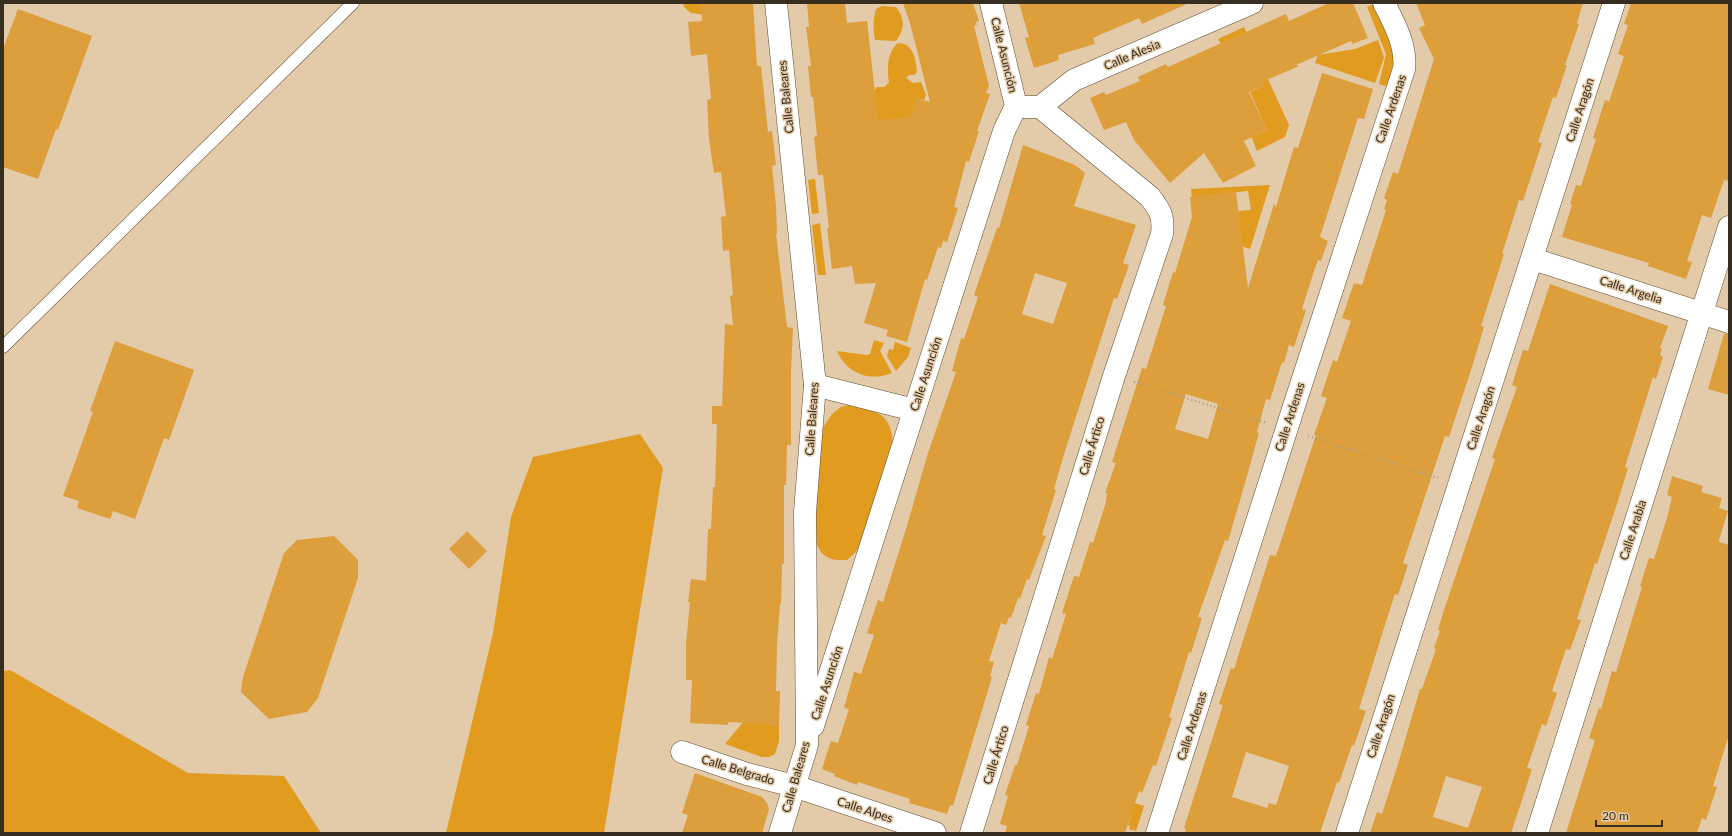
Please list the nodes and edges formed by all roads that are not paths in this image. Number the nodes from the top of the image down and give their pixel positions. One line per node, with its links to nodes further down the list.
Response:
1 (353, 3): 13 (lane)
2 (776, 3): 14 (street, Calle Baleares)
3 (991, 3): 7 (street, Calle Asunción)
4 (1252, 3): 8 (street, Calle Alesia)
5 (1384, 3): 22 (street, Calle Ardenas)
6 (1614, 3): 10 (street, Calle Aragón)
7 (1016, 106): 8 (street); 15 (street, Calle Asunción)
8 (1040, 107): 21 (street, Calle Ártico)
9 (1729, 227): 11 (street, Calle Arabia)
10 (1534, 259): 11 (street, Calle Argelia); 23 (street, Calle Aragón)
11 (1702, 313): 12 (street, Calle Argelia); 24 (street, Calle Arabia)
12 (1729, 322)
13 (3, 347)
14 (815, 386): 15 (street); 16 (street, Calle Baleares)
15 (914, 410): 16 (street, Calle Asunción)
16 (807, 745): 18 (street, Calle Baleares)
17 (682, 752): 18 (street, Calle Belgrado)
18 (794, 786): 19 (street, Calle Baleares); 20 (street, Calle Alpes)
19 (780, 833)
20 (936, 833)
21 (971, 833)
22 (1157, 833)
23 (1347, 833)
24 (1537, 833)

